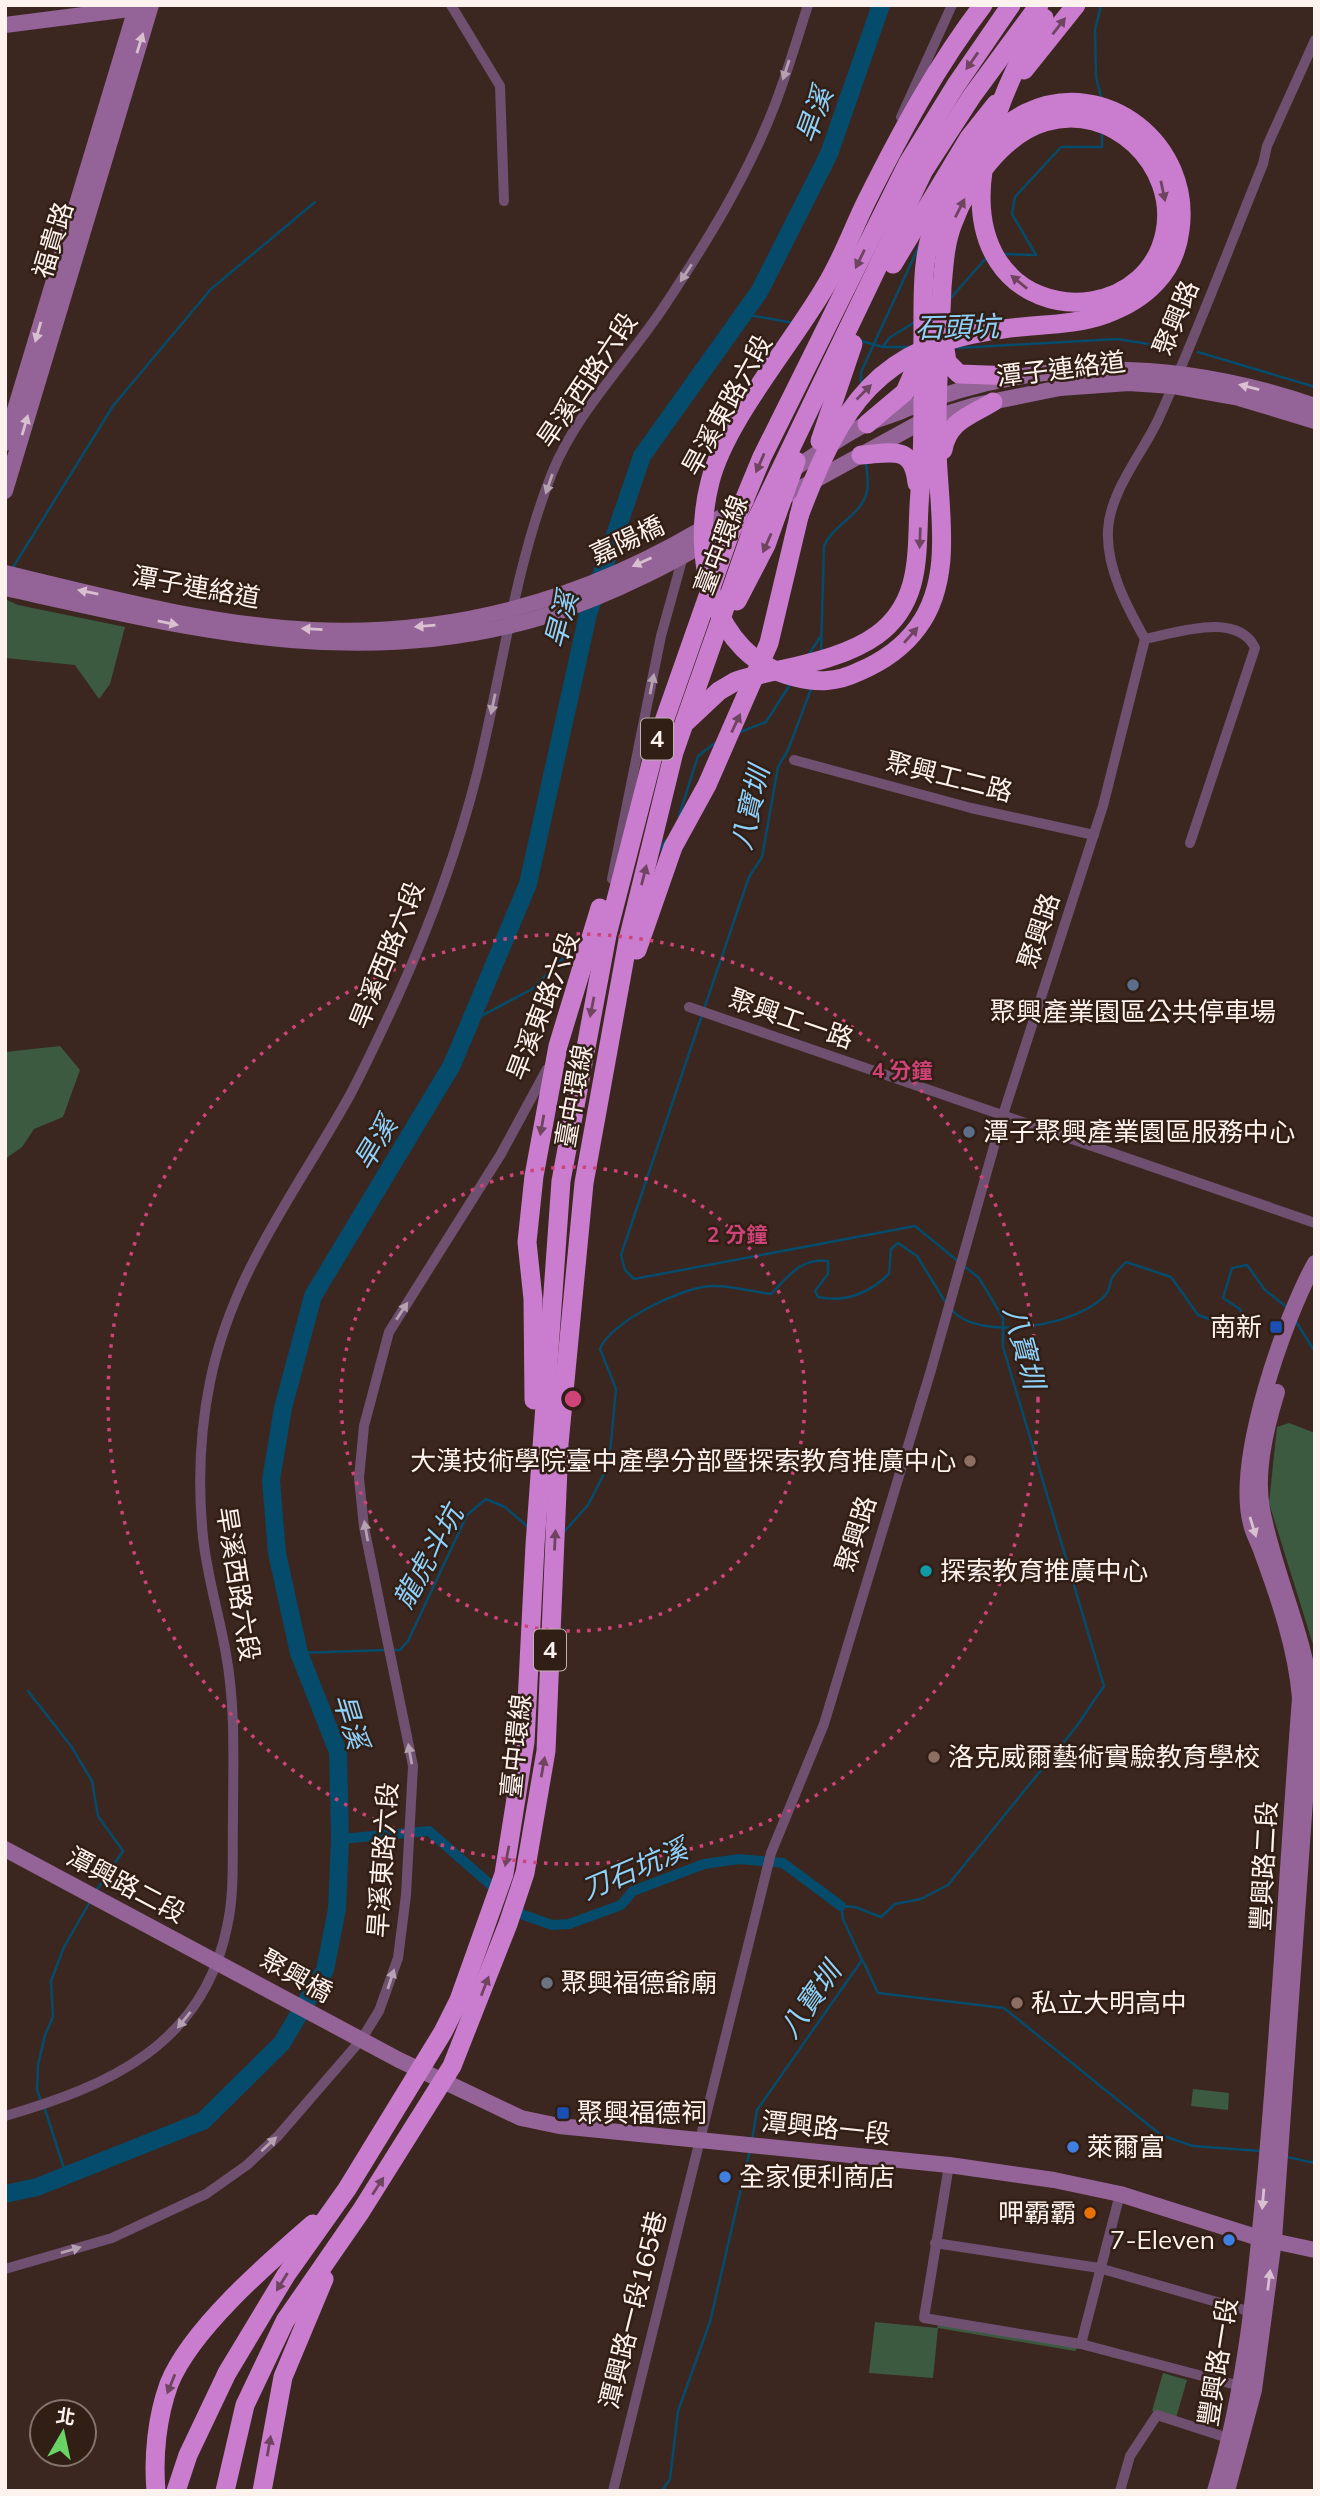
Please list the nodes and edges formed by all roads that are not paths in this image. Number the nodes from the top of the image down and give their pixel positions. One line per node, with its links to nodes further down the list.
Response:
1 (451, 5): 12 (street)
2 (808, 5): 43 (street, 旱溪西路六段, one-way to 43)
3 (952, 5): 45 (street, 旱溪東路六段, one-way to 3)
4 (983, 5): 24 (highway, one-way to 24)
5 (1011, 5): 41 (highway, 臺中環線 / 4, one-way to 41)
6 (1041, 5): 35 (highway, one-way to 35); 37 (highway, 臺中環線 / 4, one-way to 6)
7 (1052, 5): 13 (highway, one-way to 7)
8 (1076, 5): 27 (highway, one-way to 8)
9 (147, 6): 10 (street); 22 (street, 福貴路, one-way to 22); 25 (street, 福貴路, one-way to 9)
10 (5, 25)
11 (1315, 40): 16 (street, 聚興路)
12 (504, 201)
13 (940, 321): 15 (highway); 19 (highway)
14 (922, 352): 19 (highway); 21 (highway); 27 (highway, one-way to 14)
15 (1015, 376): 16 (street, 潭子連絡道); 19 (street, 潭子連絡道)
16 (1175, 379): 17 (street, 潭子連絡道); 18 (street, 潭子連絡道, one-way to 16); 20 (street, 潭子連絡道); 31 (street, 聚興路)
17 (993, 402): 19 (street, 潭子連絡道); 24 (highway)
18 (1315, 406)
19 (930, 409): 21 (street, 潭子連絡道); 23 (street, 潭子連絡道); 24 (highway); 26 (highway)
20 (1315, 421)
21 (867, 424): 30 (street, 嘉陽橋, one-way to 30)
22 (5, 443)
23 (861, 455): 26 (highway); 30 (street, 嘉陽橋)
24 (940, 472)
25 (5, 491)
26 (920, 494): 35 (highway, one-way to 35)
27 (799, 516): 37 (highway, one-way to 27)
28 (5, 573): 30 (street, 潭子連絡道, one-way to 28)
29 (5, 588): 30 (street, 潭子連絡道, one-way to 30)
30 (380, 637)
31 (1145, 639): 33 (street, 聚興路); 34 (street)
32 (794, 760): 33 (street, 聚興工二路)
33 (1094, 835): 38 (street, 聚興路)
34 (1190, 843)
35 (617, 847): 41 (highway, one-way to 41)
36 (689, 1007): 38 (street, 聚興工一路)
37 (615, 1013): 52 (highway, 臺中環線 / 4, one-way to 37)
38 (1002, 1118): 39 (street, 聚興工一路); 47 (street, 聚興路)
39 (1315, 1223)
40 (1315, 1263): 51 (street, 豐興路二段)
41 (535, 1545): 50 (highway, 臺中環線 / 4, one-way to 50)
42 (5, 1849): 43 (street, 潭興路二段)
43 (221, 1963): 44 (street, 聚興橋); 46 (street, 旱溪西路六段, one-way to 46)
44 (344, 2031): 45 (street, 潭興路一段)
45 (361, 2040): 47 (street, 潭興路一段); 56 (street, 旱溪東路六段, one-way to 45)
46 (5, 2116)
47 (699, 2140): 48 (street, 潭興路一段); 65 (street, 潭興路一段165巷)
48 (949, 2165): 49 (street, 潭興路一段); 53 (street)
49 (1120, 2194): 51 (street, 潭興路一段); 55 (street)
50 (335, 2206): 61 (highway, one-way to 61); 62 (highway, one-way to 62)
51 (1267, 2239): 54 (street, 潭興路一段); 57 (street, 豐興路一段)
52 (339, 2242): 63 (highway); 64 (highway, one-way to 52)
53 (935, 2243): 55 (street); 58 (street)
54 (1315, 2250)
55 (1100, 2268): 57 (street); 58 (street)
56 (5, 2269)
57 (1258, 2312): 59 (street, 豐興路一段)
58 (1081, 2344): 59 (street)
59 (1248, 2388): 60 (street, 豐興路一段)
60 (1236, 2441): 66 (street); 67 (street, 豐興路一段); 68 (street, 豐興路一段)
61 (156, 2491)
62 (176, 2491)
63 (225, 2491)
64 (262, 2491)
65 (613, 2491)
66 (1120, 2491)
67 (1215, 2491)
68 (1227, 2491)

